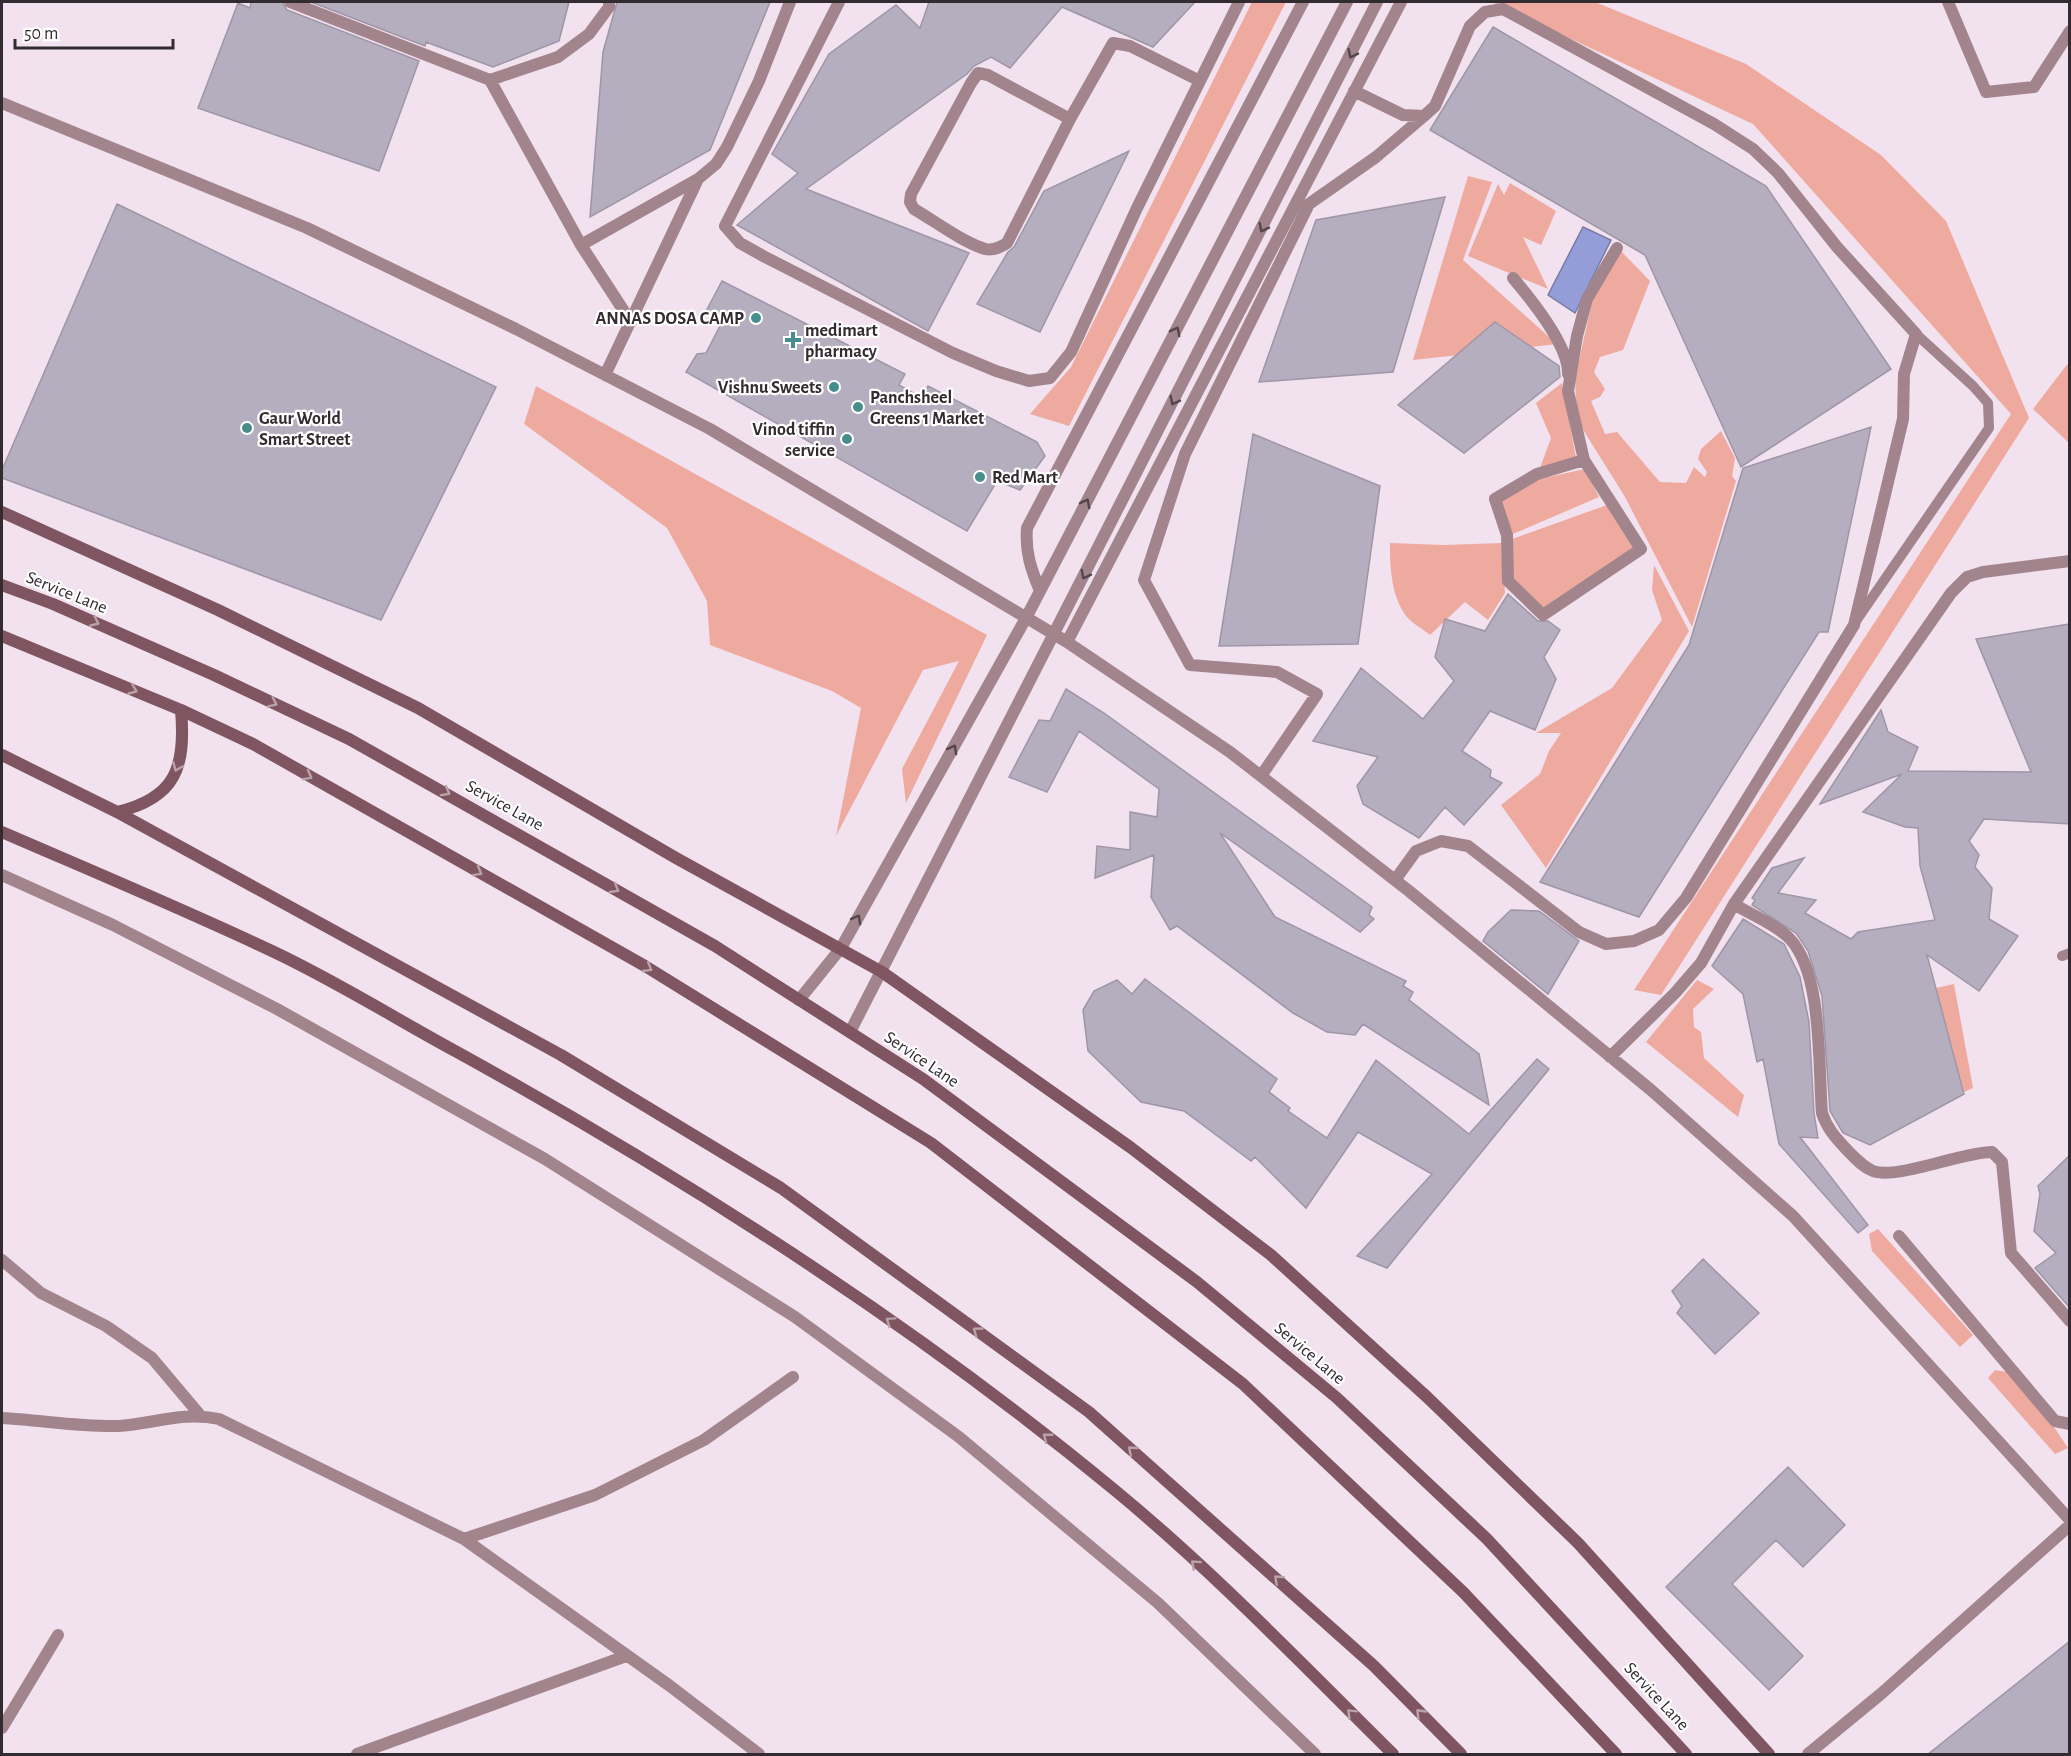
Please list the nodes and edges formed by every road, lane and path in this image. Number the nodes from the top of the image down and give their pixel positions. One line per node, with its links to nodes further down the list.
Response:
1 (290, 2): 12 (street)
2 (609, 2): 12 (street)
3 (790, 2): 18 (street)
4 (839, 2): 13 (street)
5 (1239, 2): 13 (street)
6 (1303, 2): 30 (street)
7 (1347, 2): 30 (street, one-way to 7)
8 (1377, 2): 33 (street, one-way to 33)
9 (1401, 2): 14 (street)
10 (1948, 2): 11 (street)
11 (2070, 31)
12 (490, 80): 19 (street)
13 (1200, 81): 17 (street)
14 (1354, 91): 16 (street); 35 (street)
15 (2, 103): 24 (street)
16 (1424, 116): 23 (street); 38 (street)
17 (1070, 119): 17 (street)
18 (698, 179): 19 (street); 22 (street)
19 (581, 245): 22 (street)
20 (1617, 248): 25 (street)
21 (1513, 278): 25 (street)
22 (631, 322): 24 (street)
23 (1916, 334): 32 (street); 32 (lane)
24 (605, 375): 31 (street)
25 (1568, 391): 26 (street)
26 (1584, 459): 26 (street)
27 (2, 512): 44 (street)
28 (2070, 561): 43 (street)
29 (2, 585): 46 (street, Service Lane, one-way to 46)
30 (1040, 591): 31 (street)
31 (1026, 618): 33 (street); 44 (street, one-way to 31)
32 (1854, 625): 42 (street)
33 (1054, 635): 35 (street); 45 (street)
34 (2, 636): 36 (street, one-way to 36)
35 (1066, 642): 38 (street)
36 (181, 710): 39 (street, one-way to 39); 67 (street, one-way to 67)
37 (2, 755): 39 (street)
38 (1261, 776): 42 (street)
39 (117, 812): 66 (street, one-way to 39)
40 (2, 832): 65 (street, one-way to 40)
41 (2, 875): 64 (street)
42 (1395, 880): 48 (street)
43 (1734, 904): 48 (street); 51 (street)
44 (841, 948): 45 (street); 46 (street)
45 (882, 972): 47 (street); 69 (street)
46 (799, 1000): 47 (street, Service Lane)
47 (850, 1032): 68 (street, Service Lane)
48 (1610, 1057): 56 (street)
49 (1899, 1236): 55 (street)
50 (2, 1260): 53 (street)
51 (2070, 1321)
52 (793, 1377): 58 (street)
53 (200, 1414): 54 (street); 58 (street)
54 (2, 1418)
55 (2070, 1424)
56 (2070, 1520)
57 (2070, 1525): 70 (street)
58 (464, 1539): 60 (street)
59 (58, 1635): 61 (street)
60 (626, 1656): 62 (street); 63 (street)
61 (2, 1728)
62 (357, 1755)
63 (759, 1755)
64 (1315, 1755)
65 (1393, 1755)
66 (1461, 1755)
67 (1616, 1755)
68 (1686, 1755)
69 (1769, 1755)
70 (1808, 1755)

